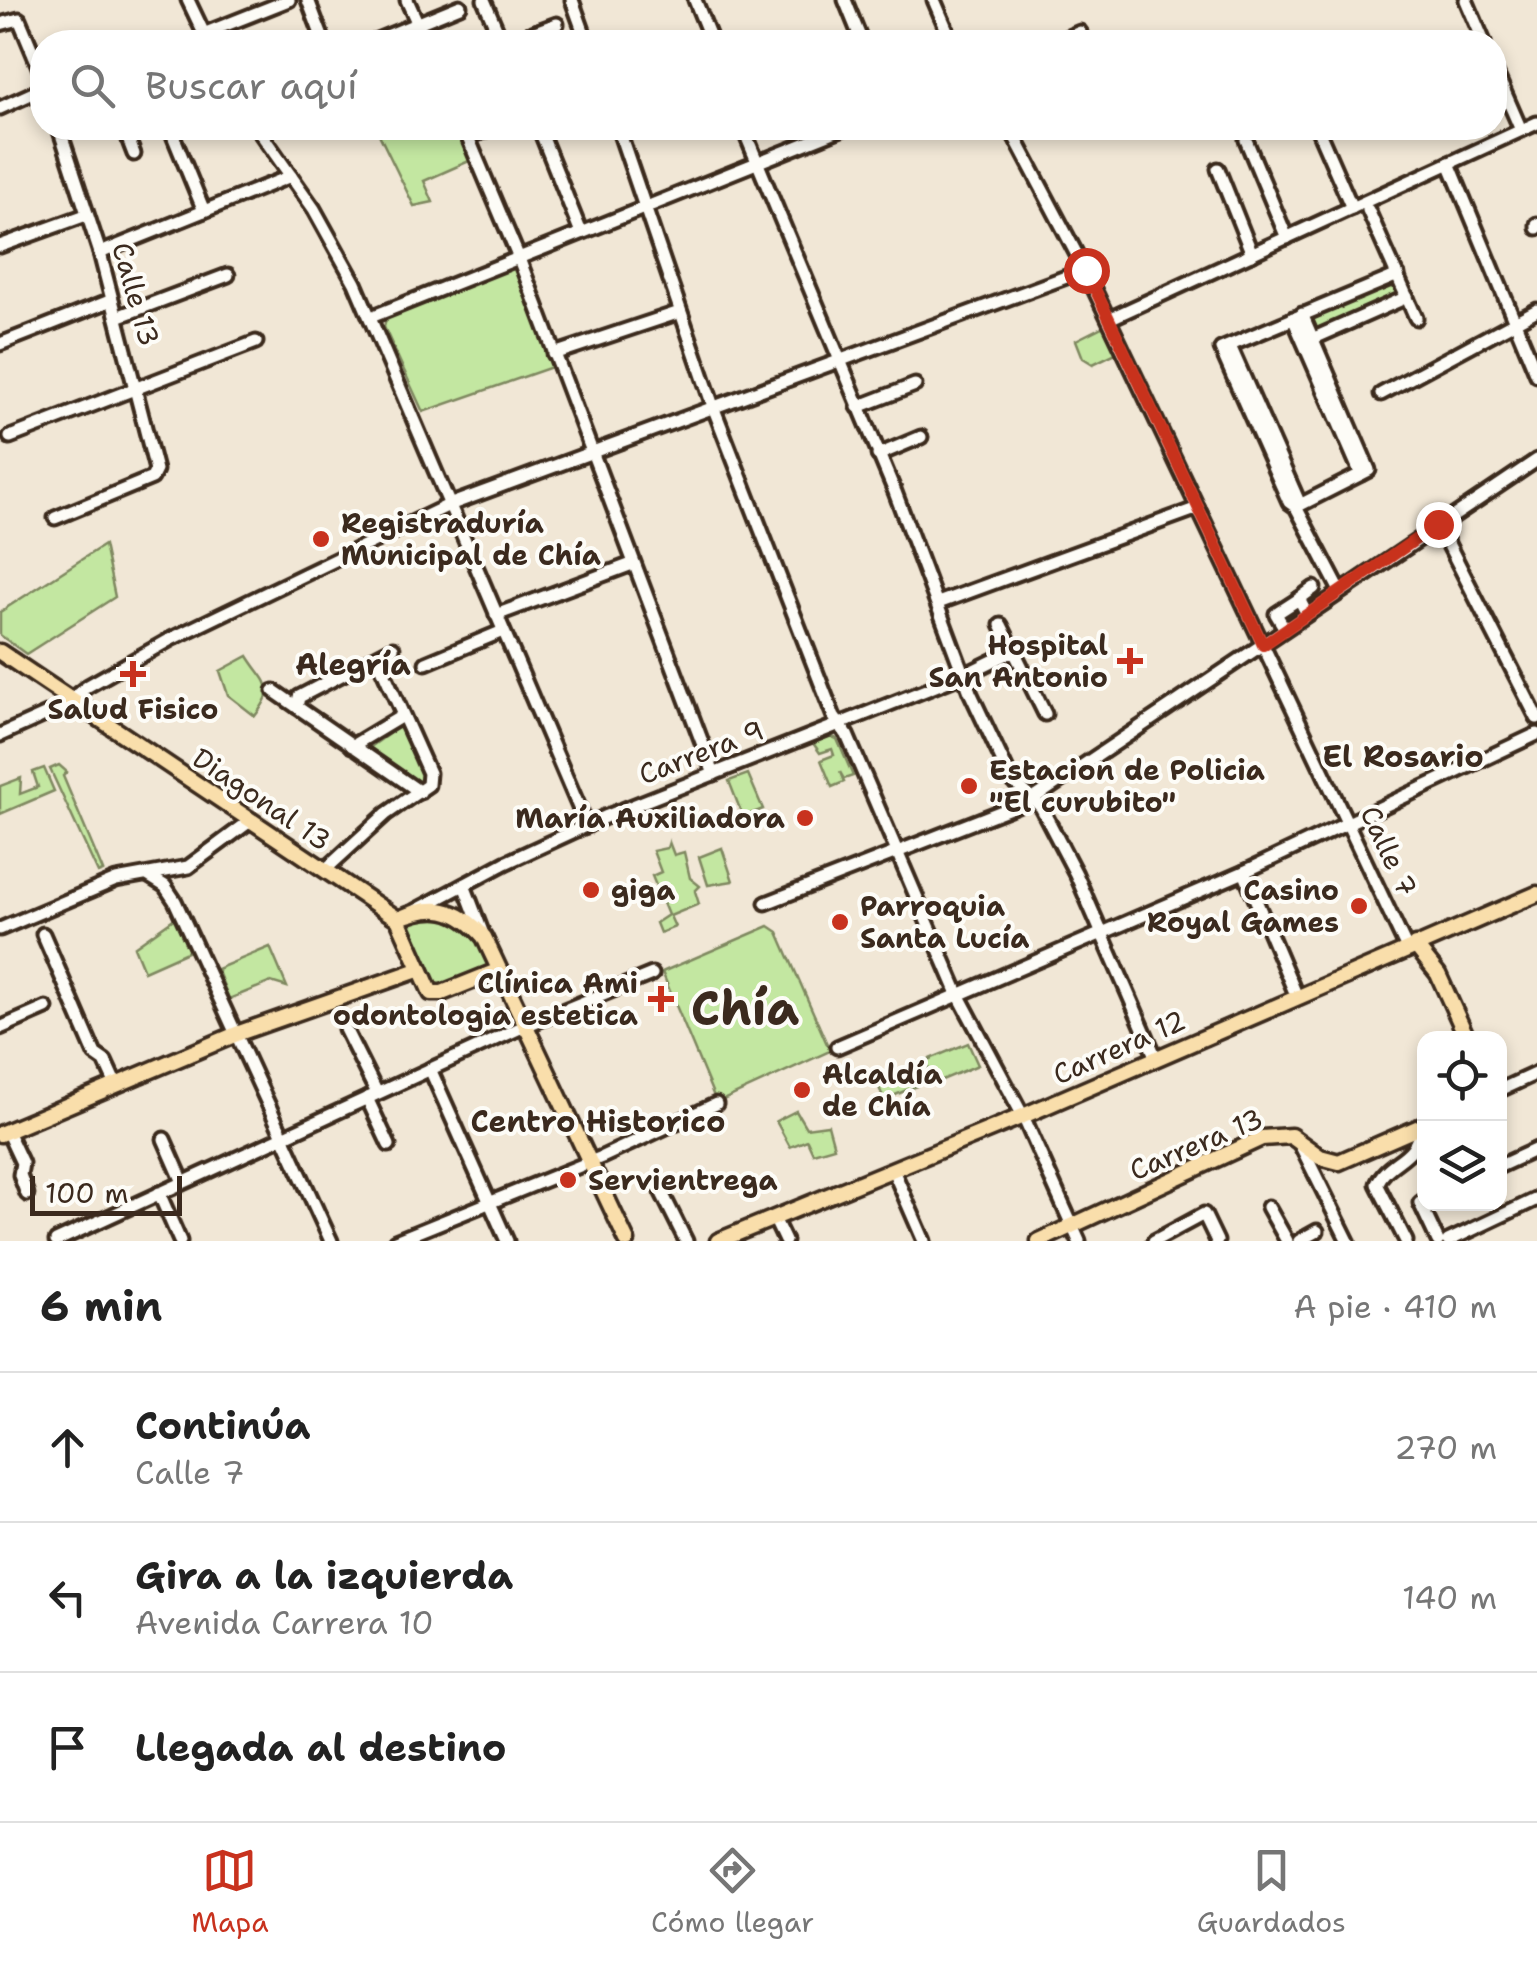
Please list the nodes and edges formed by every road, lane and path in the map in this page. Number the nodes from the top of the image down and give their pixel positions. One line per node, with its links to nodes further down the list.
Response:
1 (188, 0): 15 (street)
2 (289, 0): 16 (street)
3 (308, 0): 17 (street)
4 (407, 0): 13 (street)
5 (484, 0): 20 (street)
6 (572, 0): 22 (street)
7 (695, 0): 23 (street)
8 (845, 0): 24 (street)
9 (934, 0): 25 (street)
10 (1466, 0): 26 (street)
11 (460, 6): 13 (street)
12 (3, 23): 27 (street)
13 (417, 24): 18 (street); 19 (street)
14 (557, 24): 21 (street)
15 (202, 30)
16 (223, 30)
17 (319, 30)
18 (402, 30)
19 (420, 30)
20 (499, 30)
21 (540, 30)
22 (583, 30)
23 (707, 30)
24 (857, 30)
25 (947, 30)
26 (1479, 30)
27 (30, 39)
28 (30, 94): 30 (street)
29 (1507, 98): 32 (street)
30 (0, 108)
31 (1537, 123): 32 (street)
32 (1521, 130): 33 (street)
33 (1507, 136)
34 (63, 140): 56 (street, Calle 13)
35 (129, 140): 47 (street)
36 (175, 140): 55 (street)
37 (266, 140): 51 (street)
38 (469, 140): 62 (street)
39 (544, 140): 57 (street)
40 (622, 140): 52 (street)
41 (748, 140): 48 (street)
42 (813, 140): 48 (street)
43 (1016, 140): 63 (street, Calle 7)
44 (1246, 140): 58 (street)
45 (1322, 140): 53 (street)
46 (1499, 140): 49 (street)
47 (134, 154)
48 (756, 162): 52 (street); 80 (street)
49 (1449, 163): 53 (street); 75 (street)
50 (1218, 169): 61 (street)
51 (291, 176): 55 (street); 72 (street)
52 (645, 207): 57 (street); 69 (street)
53 (1352, 208): 58 (street)
54 (1368, 210): 65 (street)
55 (204, 211): 60 (street)
56 (86, 215): 59 (street); 60 (street, Calle 13)
57 (580, 230): 62 (street)
58 (1286, 238): 61 (street)
59 (0, 246)
60 (100, 254): 67 (street, Calle 13)
61 (1252, 254): 74 (street)
62 (518, 256): 72 (street); 79 (street)
63 (1086, 270): 74 (street, Calle 7); 80 (street)
64 (228, 274): 71 (street)
65 (1398, 275): 66 (street); 70 (street)
66 (1407, 297): 73 (street); 76 (street)
67 (112, 300): 71 (street, Calle 13); 78 (street)
68 (1537, 310): 75 (street)
69 (680, 312): 79 (street); 86 (street)
70 (1298, 316): 76 (street); 92 (street); 94 (street)
71 (117, 317): 83 (street, Calle 13)
72 (371, 317): 93 (street)
73 (1416, 318)
74 (1108, 319): 95 (street, Calle 7)
75 (1516, 322): 81 (street); 84 (street)
76 (1312, 339): 92 (street)
77 (256, 342): 83 (street)
78 (0, 344)
79 (554, 354): 89 (street)
80 (840, 364): 85 (street); 86 (street)
81 (1537, 374)
82 (915, 385): 85 (street)
83 (136, 386): 87 (street); 96 (street, Calle 13)
84 (1381, 394)
85 (858, 407): 90 (street)
86 (714, 410): 89 (street); 122 (street)
87 (10, 437)
88 (921, 437): 90 (street)
89 (589, 454): 93 (street); 98 (street)
90 (878, 455): 102 (street)
91 (1537, 460): 97 (street)
92 (1365, 472): 94 (street)
93 (449, 505): 104 (street); 117 (street)
94 (1296, 507): 100 (street)
95 (1198, 508): 102 (street); 108 (street, Calle 7)
96 (55, 518)
97 (1438, 524): 100 (street); 121 (street)
98 (632, 564): 104 (street); 126 (street)
99 (1314, 588): 101 (street)
100 (1340, 591): 103 (street)
101 (1299, 599): 103 (street); 106 (street)
102 (938, 602): 114 (street)
103 (1306, 614): 106 (street)
104 (496, 615): 107 (street)
105 (1000, 625): 111 (street)
106 (1285, 629): 108 (street)
107 (503, 631): 113 (street); 131 (street)
108 (1263, 645): 128 (street); 130 (street, Calle 7)
109 (393, 648): 112 (street)
110 (0, 652): 115 (main road, Diagonal 13)
111 (1011, 652): 114 (street, Carrera 9); 119 (street)
112 (377, 657): 118 (street); 120 (street)
113 (426, 663)
114 (966, 674): 122 (street, Carrera 9); 128 (street)
115 (52, 688): 117 (main road, Diagonal 13); 123 (street)
116 (274, 691): 118 (street)
117 (70, 700): 123 (street); 129 (main road, Diagonal 13)
118 (297, 708): 125 (street)
119 (1045, 714)
120 (402, 716): 125 (street); 127 (street)
121 (1537, 718)
122 (839, 725): 126 (street, Carrera 9); 132 (street)
123 (0, 732)
124 (1537, 734): 130 (street)
125 (352, 746): 127 (street)
126 (714, 774): 131 (street, Carrera 9)
127 (420, 792): 134 (street)
128 (1033, 800): 132 (street); 144 (street)
129 (250, 821): 133 (street); 134 (main road, Diagonal 13)
130 (1348, 824): 135 (street); 147 (street, Calle 7)
131 (587, 826): 137 (street, Carrera 9)
132 (900, 854): 140 (street); 151 (street)
133 (188, 867): 136 (street); 139 (street)
134 (324, 870): 142 (main road, Diagonal 13)
135 (1244, 872): 144 (street); 152 (street)
136 (149, 876): 139 (street); 143 (street)
137 (464, 885): 141 (street, Carrera 9); 146 (street)
138 (1535, 899): 147 (main road, Carrera 12)
139 (176, 901): 158 (street)
140 (766, 902)
141 (414, 912): 142 (main road); 146 (main road)
142 (398, 919): 148 (main road)
143 (0, 929)
144 (1102, 931): 151 (street); 160 (street)
145 (44, 934): 163 (street)
146 (484, 936): 149 (main road)
147 (1411, 947): 152 (main road, Carrera 12); 157 (main road, Calle 7)
148 (418, 970): 149 (main road); 158 (main road)
149 (497, 970): 154 (main road)
150 (652, 974): 154 (street)
151 (959, 996): 159 (street); 167 (street)
152 (1297, 997): 160 (main road, Carrera 12)
153 (46, 1008): 155 (street)
154 (524, 1026): 161 (street); 176 (main road)
155 (0, 1028)
156 (345, 1028): 165 (street)
157 (1464, 1031)
158 (239, 1033): 163 (main road); 170 (street)
159 (836, 1047)
160 (1156, 1058): 167 (main road, Carrera 12)
161 (430, 1069): 165 (street); 184 (street)
162 (1537, 1073): 164 (street)
163 (116, 1085): 169 (main road)
164 (1507, 1087)
165 (372, 1096): 170 (street); 174 (street)
166 (716, 1104): 176 (street)
167 (1023, 1116): 178 (main road, Carrera 12); 188 (street)
168 (1417, 1128): 171 (main road, Carrera 13)
169 (4, 1132): 181 (street)
170 (284, 1136): 179 (street); 192 (street)
171 (1297, 1138): 188 (main road, Carrera 13); 206 (street)
172 (1417, 1138): 207 (street)
173 (164, 1139): 179 (street)
174 (389, 1145)
175 (1537, 1149): 177 (street)
176 (589, 1162): 184 (street); 195 (main road)
177 (1507, 1163)
178 (893, 1170): 187 (main road, Carrera 12); 199 (street)
179 (183, 1182): 182 (street)
180 (662, 1193): 196 (street)
181 (27, 1194)
182 (159, 1194): 190 (street); 191 (street)
183 (1537, 1200): 209 (street)
184 (490, 1202): 193 (street); 194 (street)
185 (1268, 1207): 204 (street)
186 (1426, 1211): 208 (street)
187 (774, 1218): 197 (main road, Carrera 12); 198 (street)
188 (1072, 1226): 200 (main road, Carrera 13); 201 (street)
189 (1317, 1231): 205 (street)
190 (56, 1241)
191 (180, 1241)
192 (331, 1241)
193 (396, 1241)
194 (507, 1241)
195 (627, 1241)
196 (686, 1241)
197 (718, 1241)
198 (784, 1241)
199 (924, 1241)
200 (1039, 1241)
201 (1079, 1241)
202 (1154, 1241): 203 (street)
203 (1218, 1241)
204 (1287, 1241)
205 (1299, 1241)
206 (1348, 1241)
207 (1406, 1241)
208 (1438, 1241)
209 (1448, 1241)

